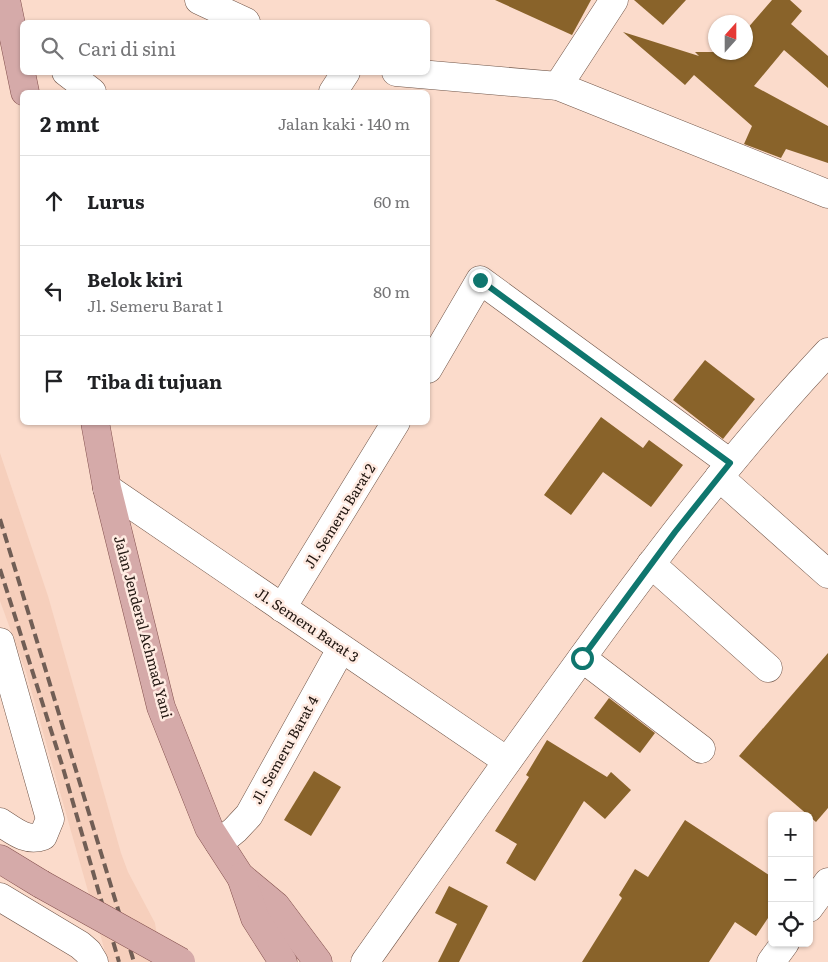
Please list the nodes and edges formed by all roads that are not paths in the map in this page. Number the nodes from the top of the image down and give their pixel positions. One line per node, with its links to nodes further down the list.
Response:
1 (614, 0): 10 (street)
2 (216, 4): 4 (street)
3 (10, 18): 5 (main road)
4 (243, 20)
5 (20, 67)
6 (22, 75): 11 (main road)
7 (70, 75): 12 (street)
8 (344, 75): 13 (street)
9 (430, 75): 10 (street)
10 (558, 86): 14 (street)
11 (25, 90)
12 (89, 90)
13 (334, 90)
14 (828, 194)
15 (828, 352): 19 (street)
16 (430, 366): 19 (street)
17 (96, 425): 20 (main road, Jalan Jenderal Achmad Yani)
18 (394, 425): 23 (street, Jl. Semeru Barat 2)
19 (725, 470): 21 (street); 22 (street)
20 (107, 488): 23 (street, Jl. Semeru Barat 3); 31 (main road, Jalan Jenderal Achmad Yani)
21 (651, 564): 26 (street); 27 (street)
22 (828, 574)
23 (282, 608): 25 (street, Jl. Semeru Barat 3)
24 (0, 642): 30 (street)
25 (341, 649): 29 (street, Jl. Semeru Barat 3); 31 (street, Jl. Semeru Barat 4)
26 (582, 658): 28 (street); 29 (street)
27 (768, 668)
28 (701, 750)
29 (507, 762): 42 (street)
30 (0, 822)
31 (219, 843): 33 (main road, Jalan Jenderal Achmad Yani)
32 (0, 859): 39 (main road, bridge)
33 (240, 876): 40 (main road, Jalan Jenderal Achmad Yani); 41 (main road, Jalan Jenderal Achmad Yani)
34 (828, 882): 36 (street)
35 (0, 897): 38 (street)
36 (813, 903)
37 (782, 947): 43 (street)
38 (94, 962)
39 (181, 962)
40 (283, 962)
41 (318, 962)
42 (365, 962)
43 (771, 962)

